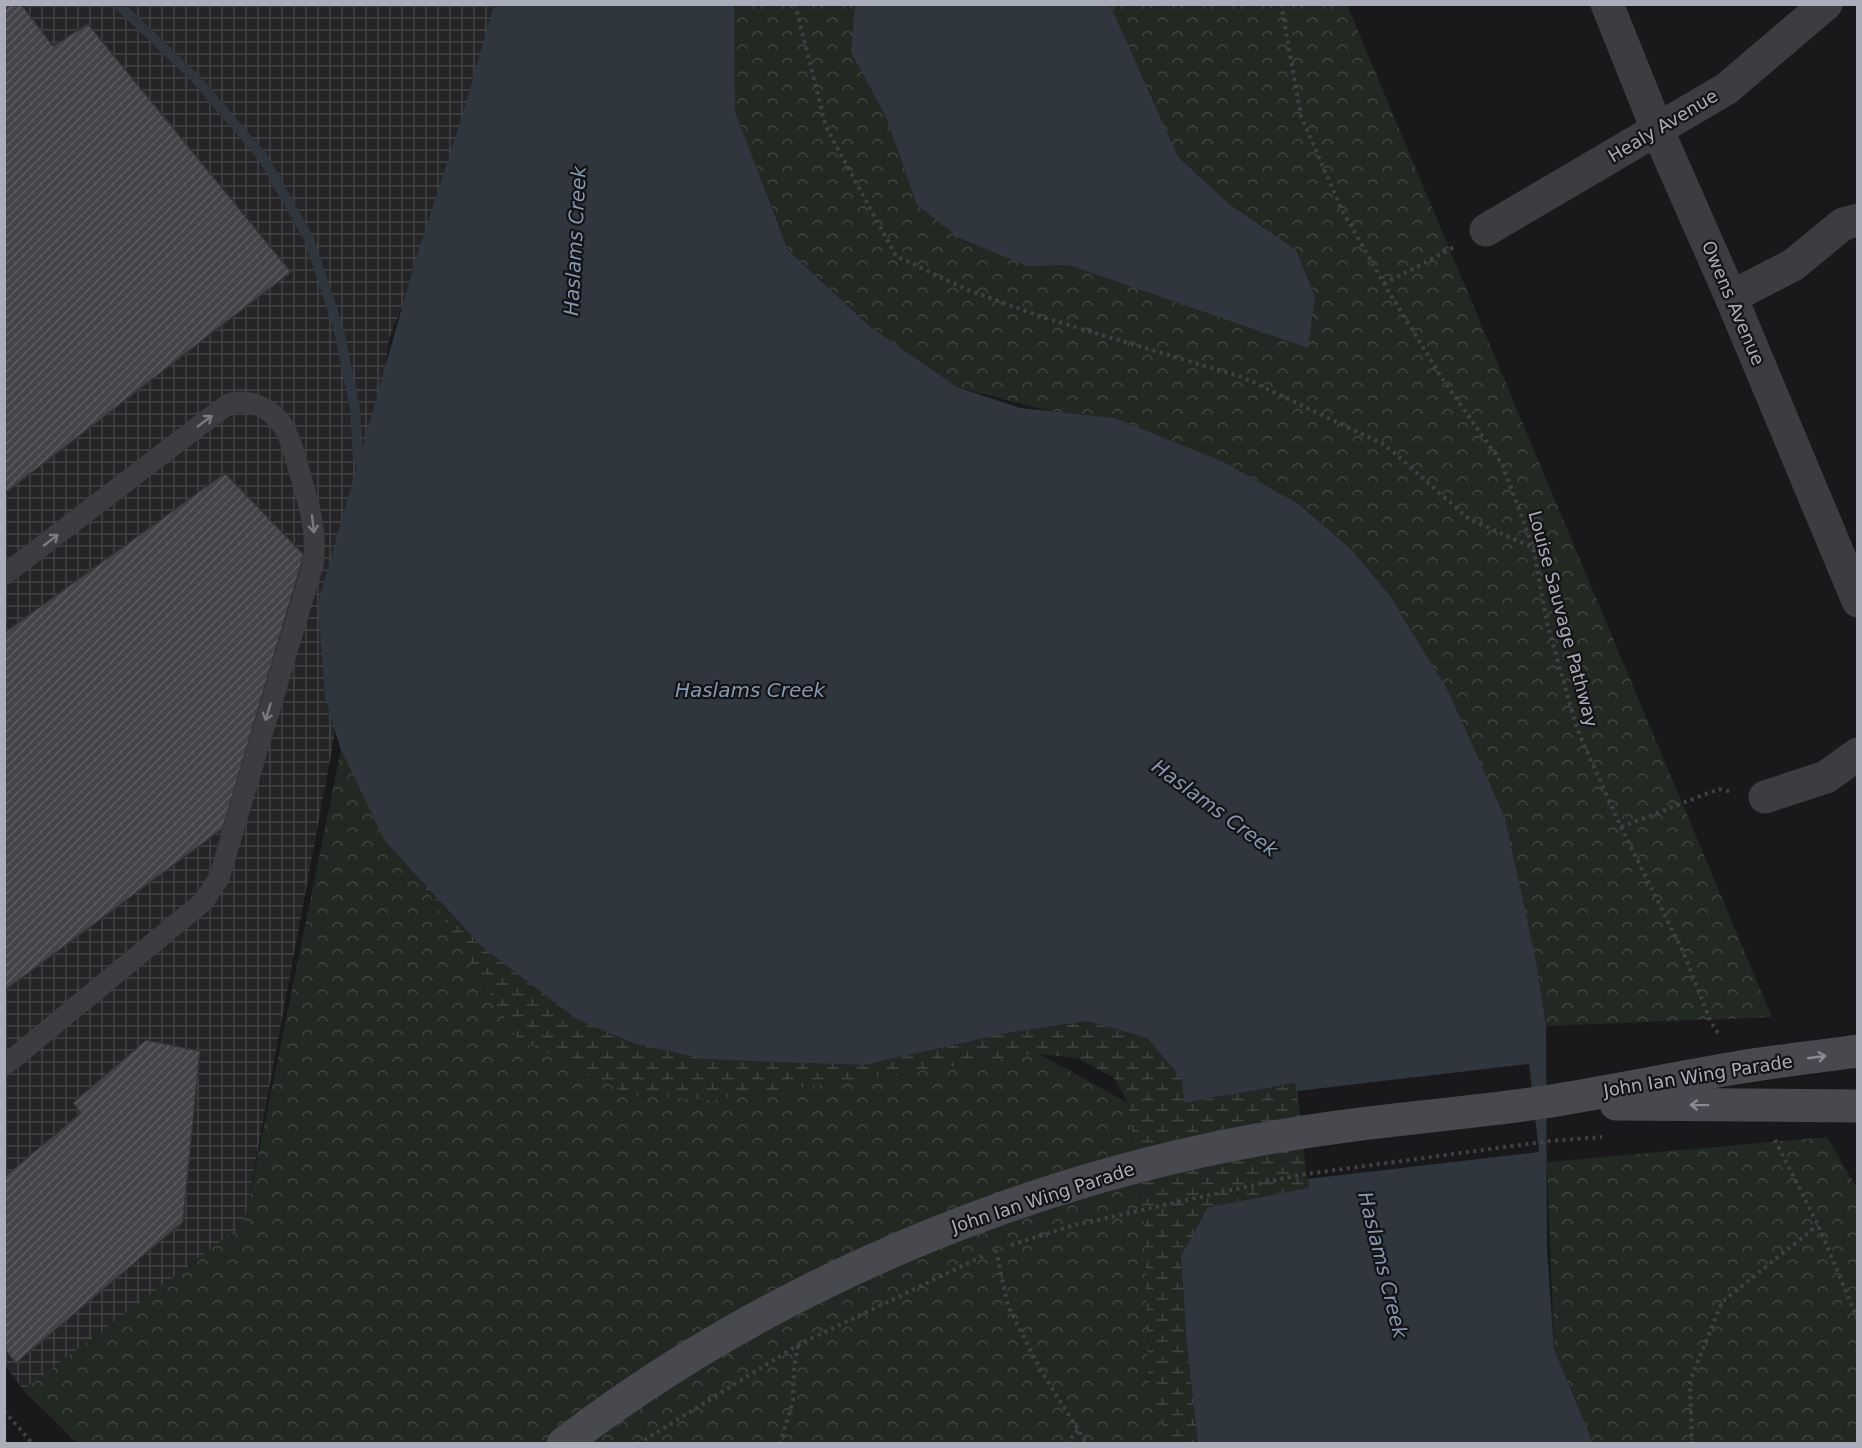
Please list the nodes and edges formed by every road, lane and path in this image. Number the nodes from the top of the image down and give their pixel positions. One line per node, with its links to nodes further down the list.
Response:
1 (795, 4): 10 (path)
2 (1281, 4): 8 (path, Louise Sauvage Pathway)
3 (1607, 4): 5 (street, Owens Avenue)
4 (1826, 4): 5 (street, Healy Avenue)
5 (1658, 129): 7 (street, Healy Avenue); 9 (street, Owens Avenue)
6 (1857, 220): 9 (street)
7 (1486, 230): 8 (path)
8 (1384, 284): 10 (path, Louise Sauvage Pathway)
9 (1731, 297): 12 (street, Owens Avenue)
10 (1533, 547): 15 (path, Louise Sauvage Pathway)
11 (4, 575): 18 (lane, one-way to 18)
12 (1857, 601)
13 (1857, 754): 14 (street)
14 (1765, 797): 15 (path)
15 (1621, 827): 16 (path, Louise Sauvage Pathway)
16 (1710, 1020)
17 (1857, 1051): 19 (street, John Ian Wing Parade, one-way to 17)
18 (4, 1066)
19 (1538, 1103): 20 (street, John Ian Wing Parade, one-way to 19); 30 (street, John Ian Wing Parade)
20 (1857, 1106)
21 (1549, 1141): 24 (path)
22 (1778, 1144): 23 (path)
23 (1818, 1225): 25 (path); 35 (path)
24 (996, 1250): 26 (path); 28 (path)
25 (1857, 1320)
26 (798, 1345): 31 (path); 32 (path)
27 (4, 1411): 29 (path)
28 (1078, 1430): 33 (path); 34 (path)
29 (33, 1443)
30 (563, 1443)
31 (638, 1443)
32 (780, 1443)
33 (1066, 1443)
34 (1087, 1443)
35 (1692, 1443)

